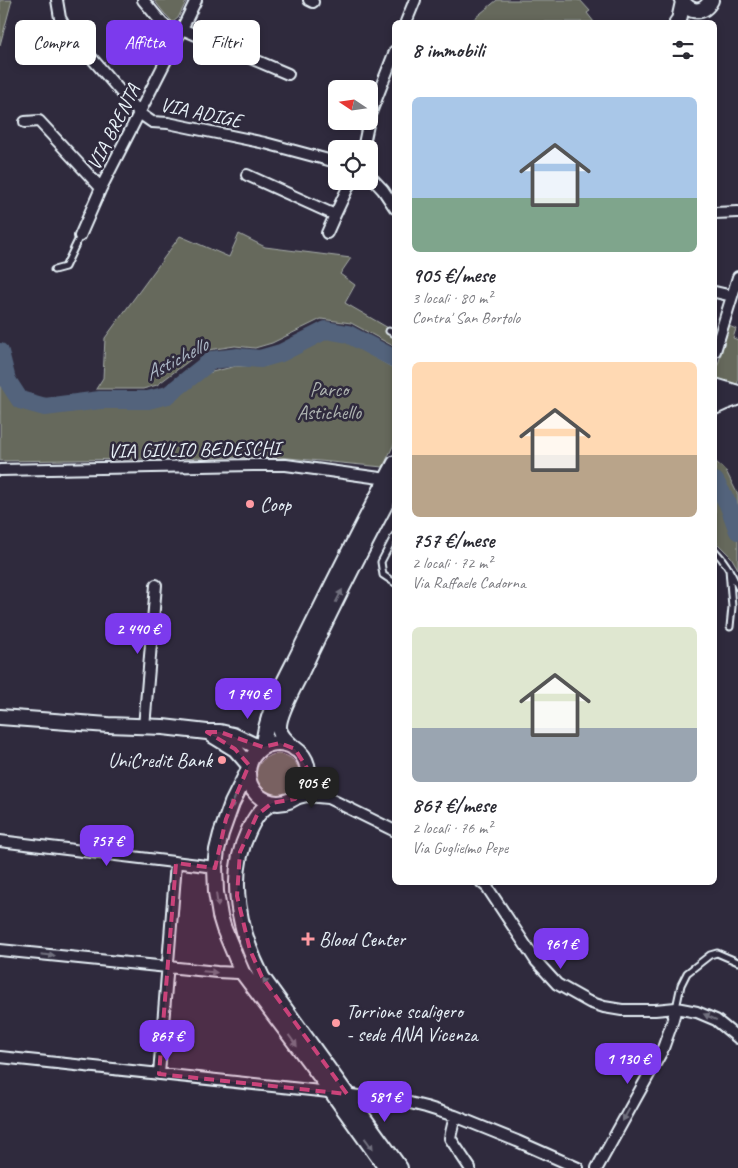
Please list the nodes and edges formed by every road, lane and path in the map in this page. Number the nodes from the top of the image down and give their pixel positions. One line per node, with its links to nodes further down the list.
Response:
1 (57, 0): 17 (street, VIA ADIGE)
2 (142, 0): 8 (street)
3 (196, 0): 12 (street, VIA BRENTA)
4 (415, 0): 9 (street)
5 (711, 0): 7 (main road)
6 (683, 1): 7 (main road); 10 (main road)
7 (699, 10): 11 (main road)
8 (159, 20)
9 (407, 20)
10 (679, 20)
11 (688, 20)
12 (183, 28)
13 (183, 33): 16 (street)
14 (392, 59): 19 (street)
15 (164, 65): 17 (street, VIA BRENTA)
16 (288, 74)
17 (139, 113): 20 (street, VIA ADIGE); 23 (street, VIA BRENTA)
18 (25, 122): 23 (street, VIA BRENTA)
19 (365, 140)
20 (328, 160)
21 (247, 175): 27 (street)
22 (378, 185): 25 (street)
23 (101, 188): 30 (street, VIA BRENTA)
24 (347, 190): 27 (street)
25 (392, 204)
26 (738, 212): 28 (street)
27 (335, 214): 29 (street)
28 (717, 214)
29 (327, 233)
30 (80, 236): 31 (lane)
31 (54, 270)
32 (738, 277): 34 (street)
33 (717, 292): 34 (street)
34 (732, 296): 35 (street)
35 (717, 344)
36 (717, 394): 37 (main road); 38 (main road)
37 (738, 394)
38 (738, 400): 39 (street)
39 (717, 408)
40 (0, 470): 41 (street, VIA GIULIO BEDESCHI)
41 (391, 483): 49 (main road); 55 (main road, one-way to 41)
42 (392, 541): 45 (lane)
43 (717, 553): 44 (lane)
44 (729, 569): 47 (lane); 48 (lane)
45 (392, 582)
46 (156, 585): 51 (street)
47 (738, 587)
48 (730, 627)
49 (269, 716): 53 (main road); 54 (main road)
50 (0, 717): 51 (main road)
51 (144, 727): 52 (main road)
52 (207, 732): 53 (main road); 56 (main road)
53 (233, 735): 54 (main road)
54 (263, 747): 55 (main road); 56 (main road)
55 (295, 748): 57 (main road)
56 (249, 768): 60 (main road); 64 (main road, one-way to 64)
57 (307, 768): 58 (street); 59 (main road)
58 (328, 798): 59 (street); 61 (street)
59 (294, 799): 60 (main road)
60 (272, 803): 75 (main road, one-way to 60)
61 (392, 829)
62 (0, 841): 63 (street)
63 (176, 863): 64 (street); 68 (street)
64 (215, 867): 69 (main road, one-way to 69)
65 (485, 885): 70 (street)
66 (0, 950): 68 (street, one-way to 68)
67 (738, 962): 70 (lane)
68 (167, 967): 69 (street, one-way to 69); 73 (street)
69 (242, 972): 74 (main road, one-way to 74)
70 (676, 1008): 71 (street, one-way to 70); 81 (street, one-way to 81)
71 (738, 1038)
72 (0, 1057): 73 (street)
73 (159, 1074): 74 (street)
74 (332, 1092): 75 (street); 77 (main road, one-way to 77)
75 (347, 1094): 76 (street); 78 (main road)
76 (456, 1116): 79 (street); 80 (street)
77 (386, 1168)
78 (400, 1168)
79 (470, 1168)
80 (578, 1168)
81 (597, 1168)

